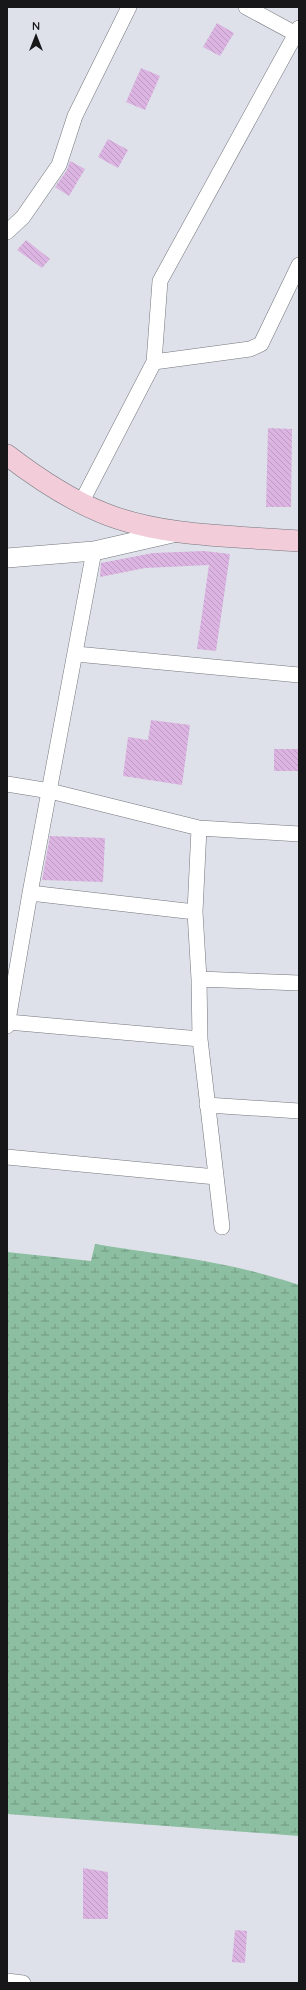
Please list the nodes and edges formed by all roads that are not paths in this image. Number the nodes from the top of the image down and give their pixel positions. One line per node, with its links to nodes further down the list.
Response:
1 (129, 7): 4 (street)
2 (246, 7): 3 (street)
3 (297, 31): 6 (street)
4 (7, 232)
5 (299, 265): 6 (street)
6 (154, 362): 8 (street)
7 (7, 455): 8 (main road)
8 (82, 503): 9 (main road)
9 (178, 532): 10 (main road); 11 (street)
10 (299, 542)
11 (94, 551): 12 (street); 13 (street)
12 (7, 558)
13 (76, 654): 14 (street); 16 (street)
14 (299, 675)
15 (7, 784): 16 (street)
16 (50, 791): 17 (street); 19 (street)
17 (199, 828): 18 (street); 20 (street)
18 (299, 834)
19 (30, 893): 20 (street); 23 (street)
20 (194, 912): 21 (street)
21 (199, 979): 22 (street); 24 (street)
22 (299, 983)
23 (7, 1024): 24 (street)
24 (200, 1039): 25 (street)
25 (207, 1105): 26 (street); 28 (street)
26 (299, 1111)
27 (7, 1157): 28 (street)
28 (216, 1177): 29 (street)
29 (222, 1227)
30 (7, 1981): 31 (street)
31 (23, 1983)

